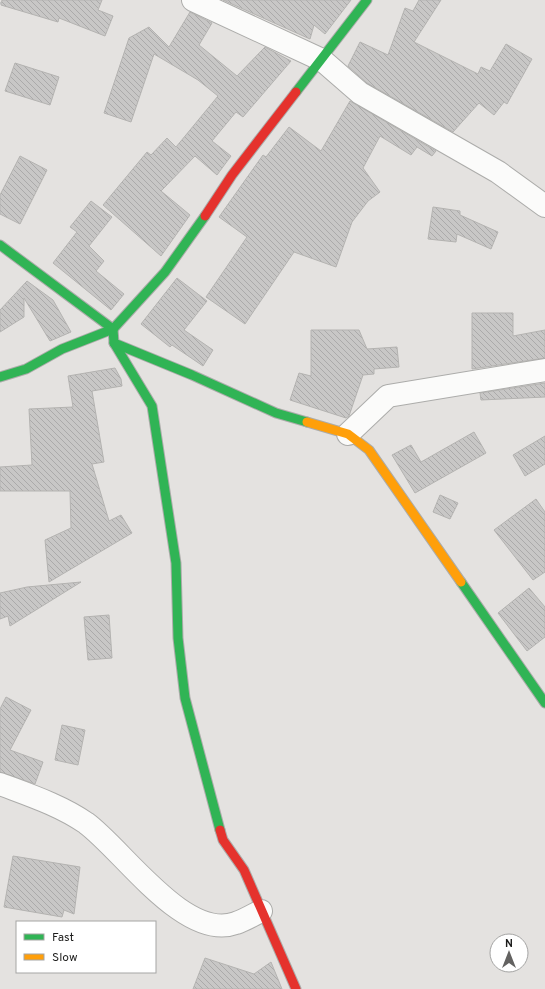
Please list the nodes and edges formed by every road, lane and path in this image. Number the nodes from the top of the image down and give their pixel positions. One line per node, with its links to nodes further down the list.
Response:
1 (2, 0): 4 (path)
2 (194, 0): 5 (street)
3 (367, 0): 5 (street)
4 (0, 4)
5 (322, 60): 6 (street); 8 (street)
6 (545, 206)
7 (0, 245): 8 (street)
8 (113, 329): 9 (street); 11 (street)
9 (114, 343): 12 (street); 15 (street)
10 (545, 370): 12 (street)
11 (0, 377)
12 (348, 434): 13 (street)
13 (545, 703)
14 (0, 784): 15 (street)
15 (261, 911): 16 (street)
16 (296, 989)

